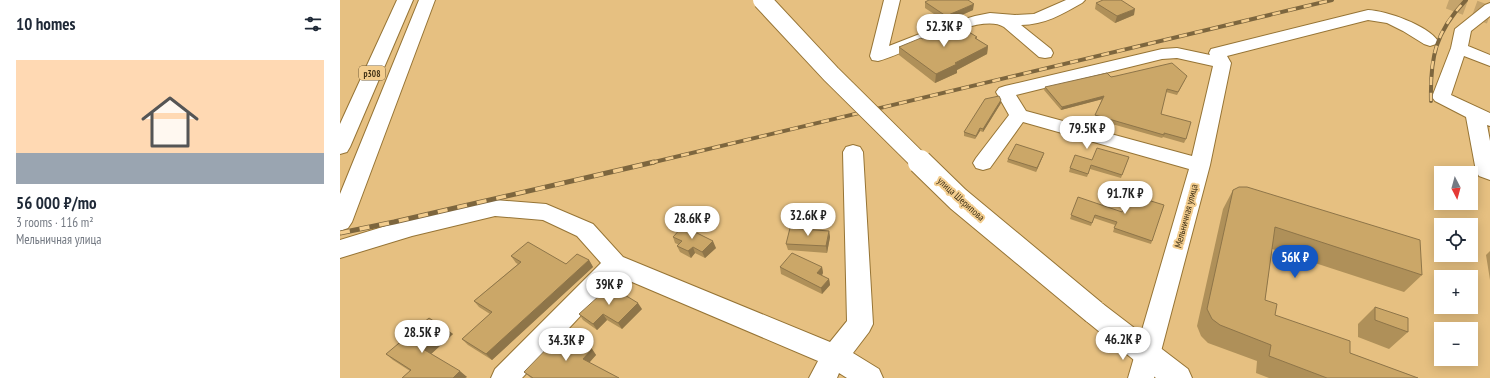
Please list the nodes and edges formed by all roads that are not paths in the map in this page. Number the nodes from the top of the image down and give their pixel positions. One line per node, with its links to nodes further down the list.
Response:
1 (406, 0): 17 (main road, p308)
2 (427, 0): 22 (main road)
3 (762, 0): 26 (main road, улица Шерипова, bridge)
4 (892, 0): 7 (street)
5 (1077, 0): 7 (street)
6 (1490, 8): 8 (street)
7 (1003, 19): 12 (street)
8 (1475, 21): 9 (street); 11 (street)
9 (1490, 27)
10 (1430, 41): 13 (street)
11 (1459, 48): 14 (street); 16 (street)
12 (1045, 53)
13 (1219, 58): 15 (street); 20 (street, Мельничная улица)
14 (1490, 60)
15 (1020, 116): 19 (street); 20 (street)
16 (1483, 117): 21 (street)
17 (340, 146)
18 (853, 152): 25 (street)
19 (983, 163)
20 (1200, 166): 26 (street, Мельничная улица)
21 (1489, 175)
22 (340, 222)
23 (340, 249): 24 (street)
24 (615, 264): 25 (street); 27 (street)
25 (835, 356): 28 (street); 29 (street)
26 (1144, 367): 30 (main road, улица Шерипова)
27 (504, 378)
28 (822, 378)
29 (870, 378)
30 (1178, 378)

